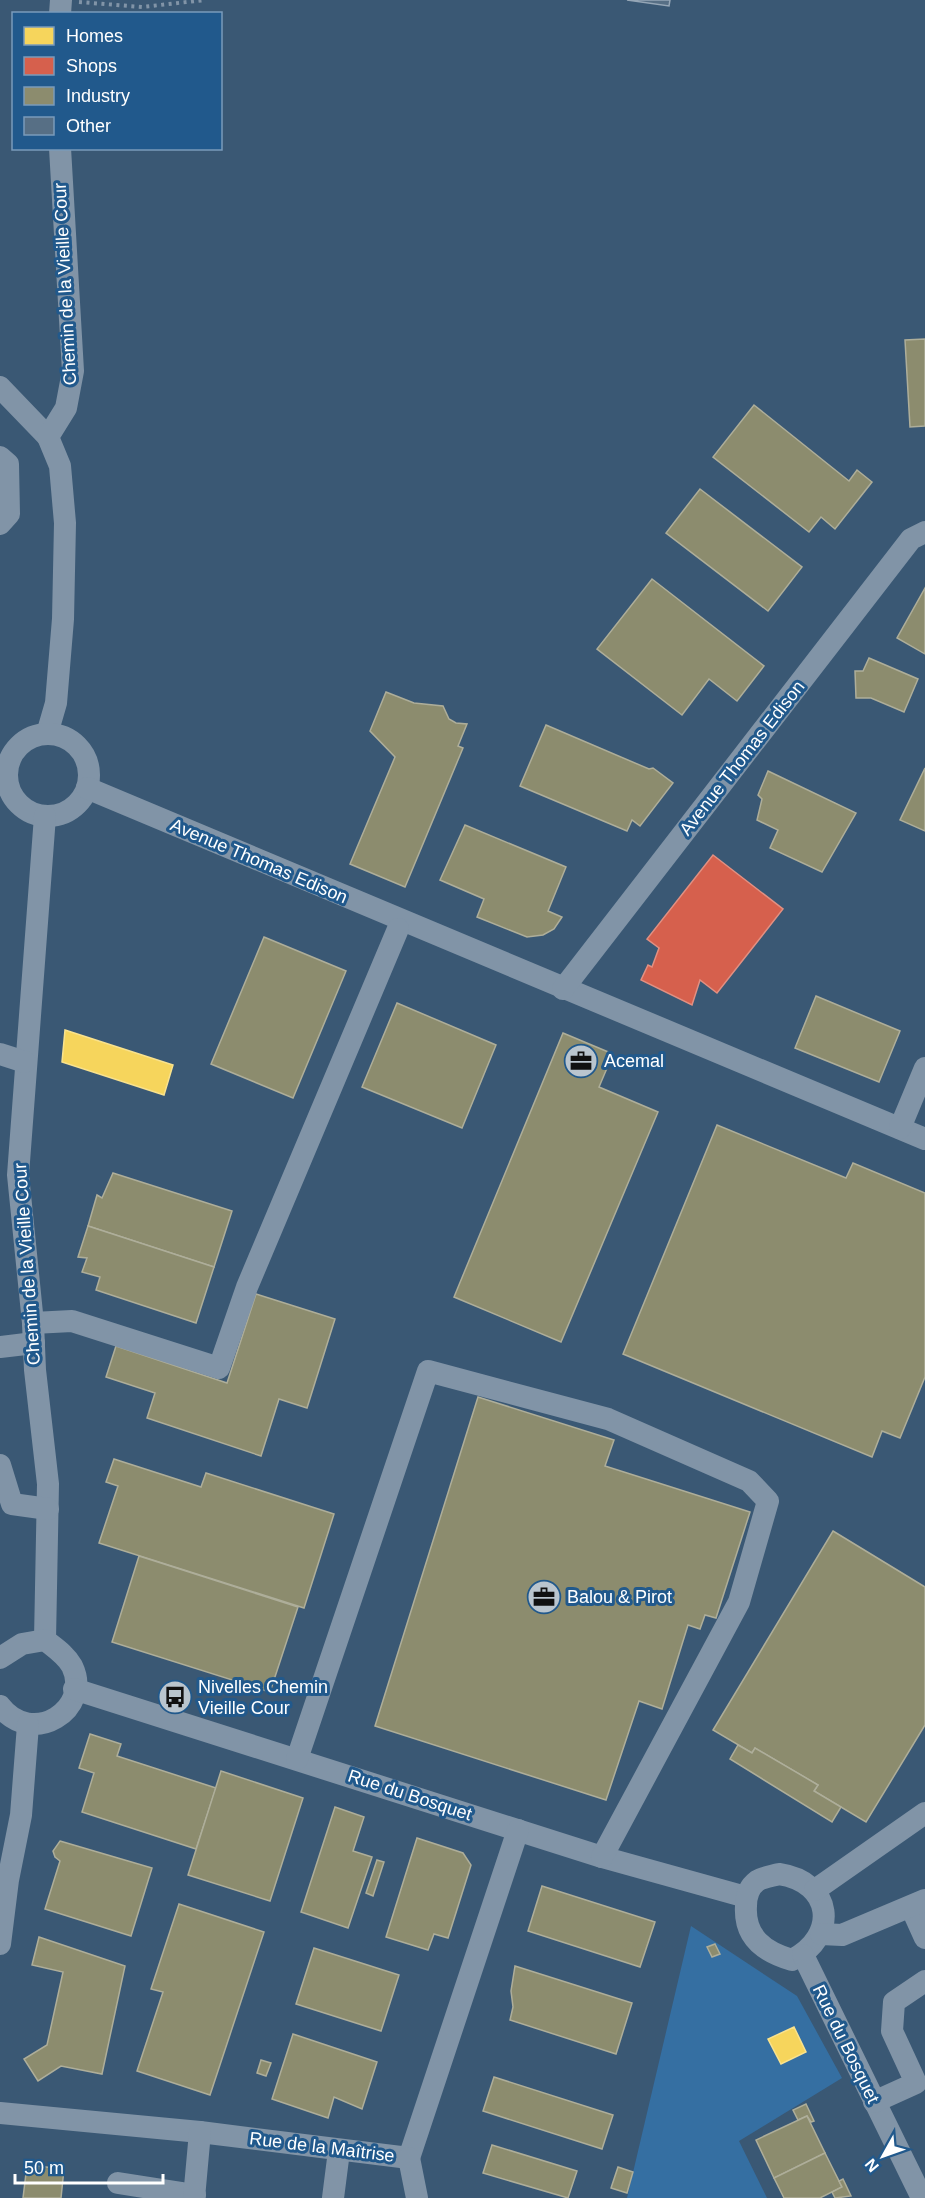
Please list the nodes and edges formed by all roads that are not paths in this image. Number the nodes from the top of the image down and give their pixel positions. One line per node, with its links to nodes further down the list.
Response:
1 (60, 150): 3 (street, Chemin de la Vieille Cour)
2 (0, 387): 3 (street)
3 (48, 437): 7 (street)
4 (0, 458): 5 (street)
5 (0, 524)
6 (925, 532): 12 (street, Avenue Thomas Edison)
7 (47, 734): 8 (street); 9 (street)
8 (4, 777): 10 (street)
9 (87, 788): 10 (street); 12 (street, Avenue Thomas Edison)
10 (45, 816): 14 (street, Chemin de la Vieille Cour)
11 (398, 929): 18 (street)
12 (563, 989): 16 (street, Avenue Thomas Edison)
13 (0, 1054): 14 (street)
14 (25, 1062): 18 (street, Chemin de la Vieille Cour)
15 (925, 1068): 16 (street)
16 (900, 1128): 17 (street, Avenue Thomas Edison)
17 (925, 1139)
18 (34, 1333): 19 (street); 21 (street, Chemin de la Vieille Cour)
19 (0, 1347)
20 (0, 1465): 21 (street)
21 (48, 1509): 22 (street, Chemin de la Vieille Cour)
22 (45, 1640): 23 (street); 24 (street)
23 (0, 1658)
24 (74, 1689): 26 (street); 27 (street, Rue du Bosquet)
25 (0, 1706): 26 (street)
26 (28, 1725): 29 (street)
27 (297, 1759): 30 (street, Rue du Bosquet); 31 (street)
28 (925, 1813): 32 (street)
29 (11, 1815): 37 (street)
30 (518, 1830): 31 (street, Rue du Bosquet); 44 (street, Rue de la Maîtrise)
31 (602, 1857): 33 (street, Rue du Bosquet)
32 (814, 1890): 33 (street); 35 (street)
33 (746, 1898): 38 (street)
34 (918, 1904): 35 (street); 36 (street)
35 (821, 1934): 38 (street)
36 (925, 1938)
37 (0, 1944)
38 (803, 1955): 40 (street, Rue du Bosquet)
39 (925, 1981): 40 (street)
40 (874, 2102): 46 (street, Rue du Bosquet)
41 (0, 2113): 42 (street, Rue de la Maîtrise)
42 (200, 2132): 43 (street, Rue de la Maîtrise); 47 (street)
43 (339, 2151): 44 (street, Rue de la Maîtrise); 48 (street)
44 (409, 2158): 49 (street)
45 (118, 2183): 47 (street)
46 (914, 2196)
47 (194, 2197)
48 (333, 2198)
49 (417, 2198)

